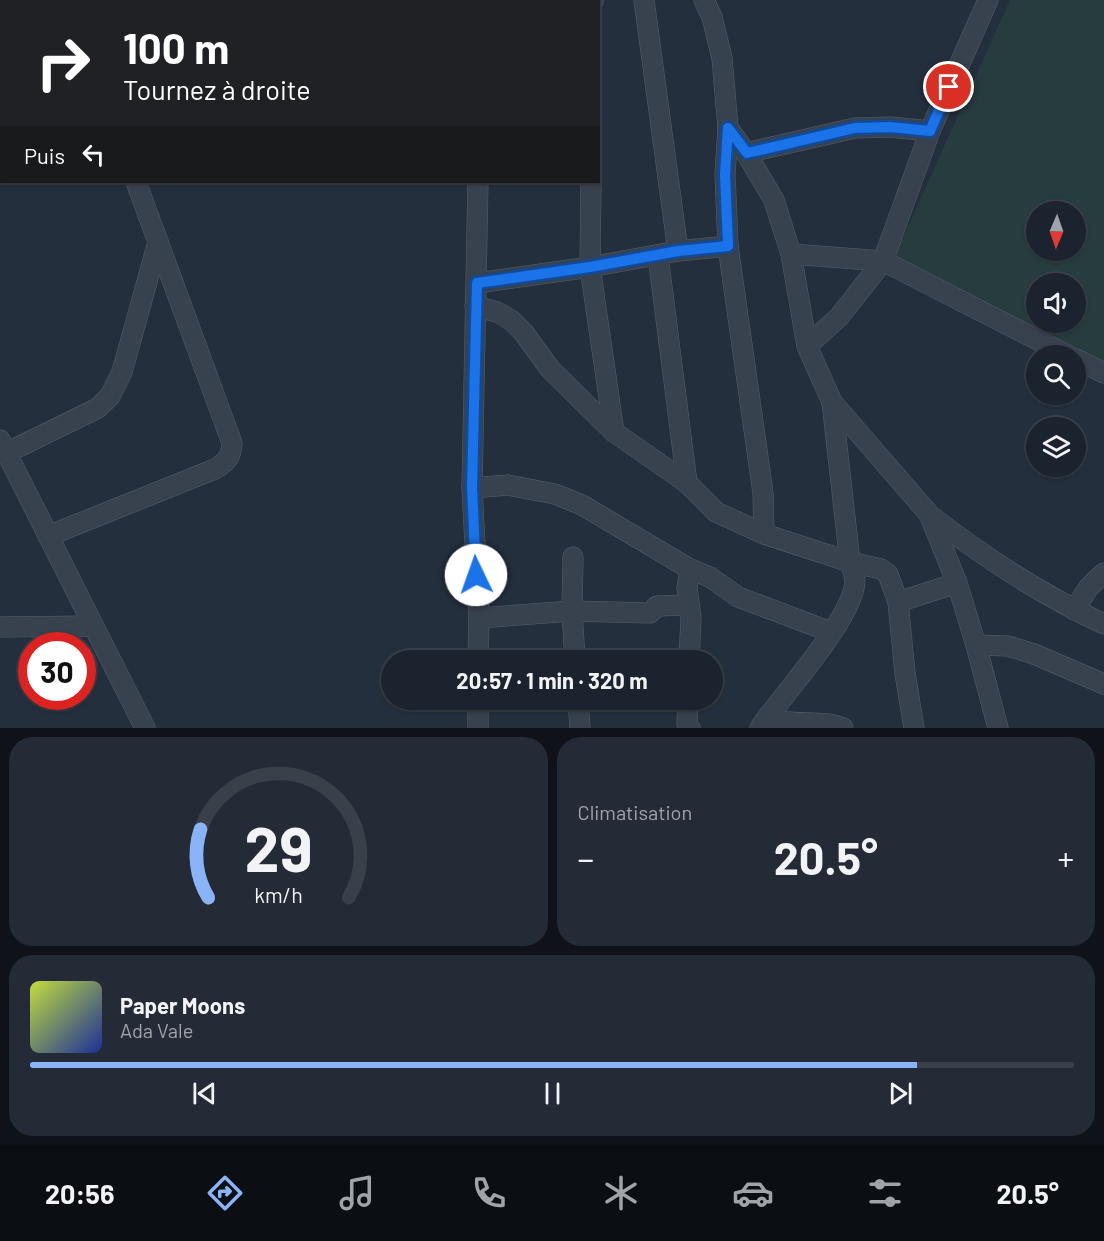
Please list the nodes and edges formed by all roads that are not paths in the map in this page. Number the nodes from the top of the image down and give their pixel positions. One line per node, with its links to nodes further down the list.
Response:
1 (644, 0): 12 (street)
2 (704, 0): 4 (street)
3 (988, 0): 5 (street)
4 (728, 128): 6 (street); 11 (street)
5 (930, 131): 6 (street); 15 (street)
6 (747, 153): 13 (street)
7 (136, 183): 10 (street)
8 (478, 183): 17 (street)
9 (591, 183): 16 (street)
10 (158, 242): 25 (street); 30 (street)
11 (728, 246): 12 (street); 29 (street)
12 (678, 251): 14 (street)
13 (791, 254): 15 (street); 20 (street)
14 (658, 256): 16 (street); 26 (street)
15 (883, 261): 19 (street); 20 (street)
16 (590, 267): 17 (street); 24 (street)
17 (477, 283): 18 (street)
18 (475, 306): 24 (street); 27 (street)
19 (1047, 345)
20 (807, 346): 23 (street)
21 (1086, 364): 22 (street)
22 (1104, 373)
23 (832, 402): 28 (street); 32 (street)
24 (614, 432): 26 (street)
25 (3, 446): 30 (street)
26 (687, 483): 29 (street)
27 (472, 488): 33 (street); 40 (street)
28 (929, 514): 35 (street); 38 (street)
29 (764, 534): 32 (street)
30 (48, 536): 42 (street)
31 (573, 557): 39 (street)
32 (850, 562): 36 (street); 44 (street)
33 (690, 569): 37 (street); 44 (street)
34 (1104, 573): 38 (street)
35 (957, 583): 36 (street); 45 (street)
36 (898, 602): 59 (street)
37 (688, 604): 39 (street); 48 (street)
38 (1074, 610): 41 (street)
39 (572, 611): 40 (street); 47 (street)
40 (479, 618): 46 (street)
41 (1104, 624)
42 (93, 626): 43 (street); 54 (street)
43 (0, 627)
44 (831, 632): 53 (street)
45 (976, 645): 49 (street); 60 (street)
46 (478, 650)
47 (574, 650)
48 (689, 650)
49 (1104, 684)
50 (478, 710): 55 (street)
51 (579, 710): 56 (street)
52 (688, 710): 57 (street)
53 (764, 722): 58 (street)
54 (145, 728)
55 (478, 728)
56 (580, 728)
57 (690, 728)
58 (843, 728)
59 (914, 728)
60 (998, 728)

